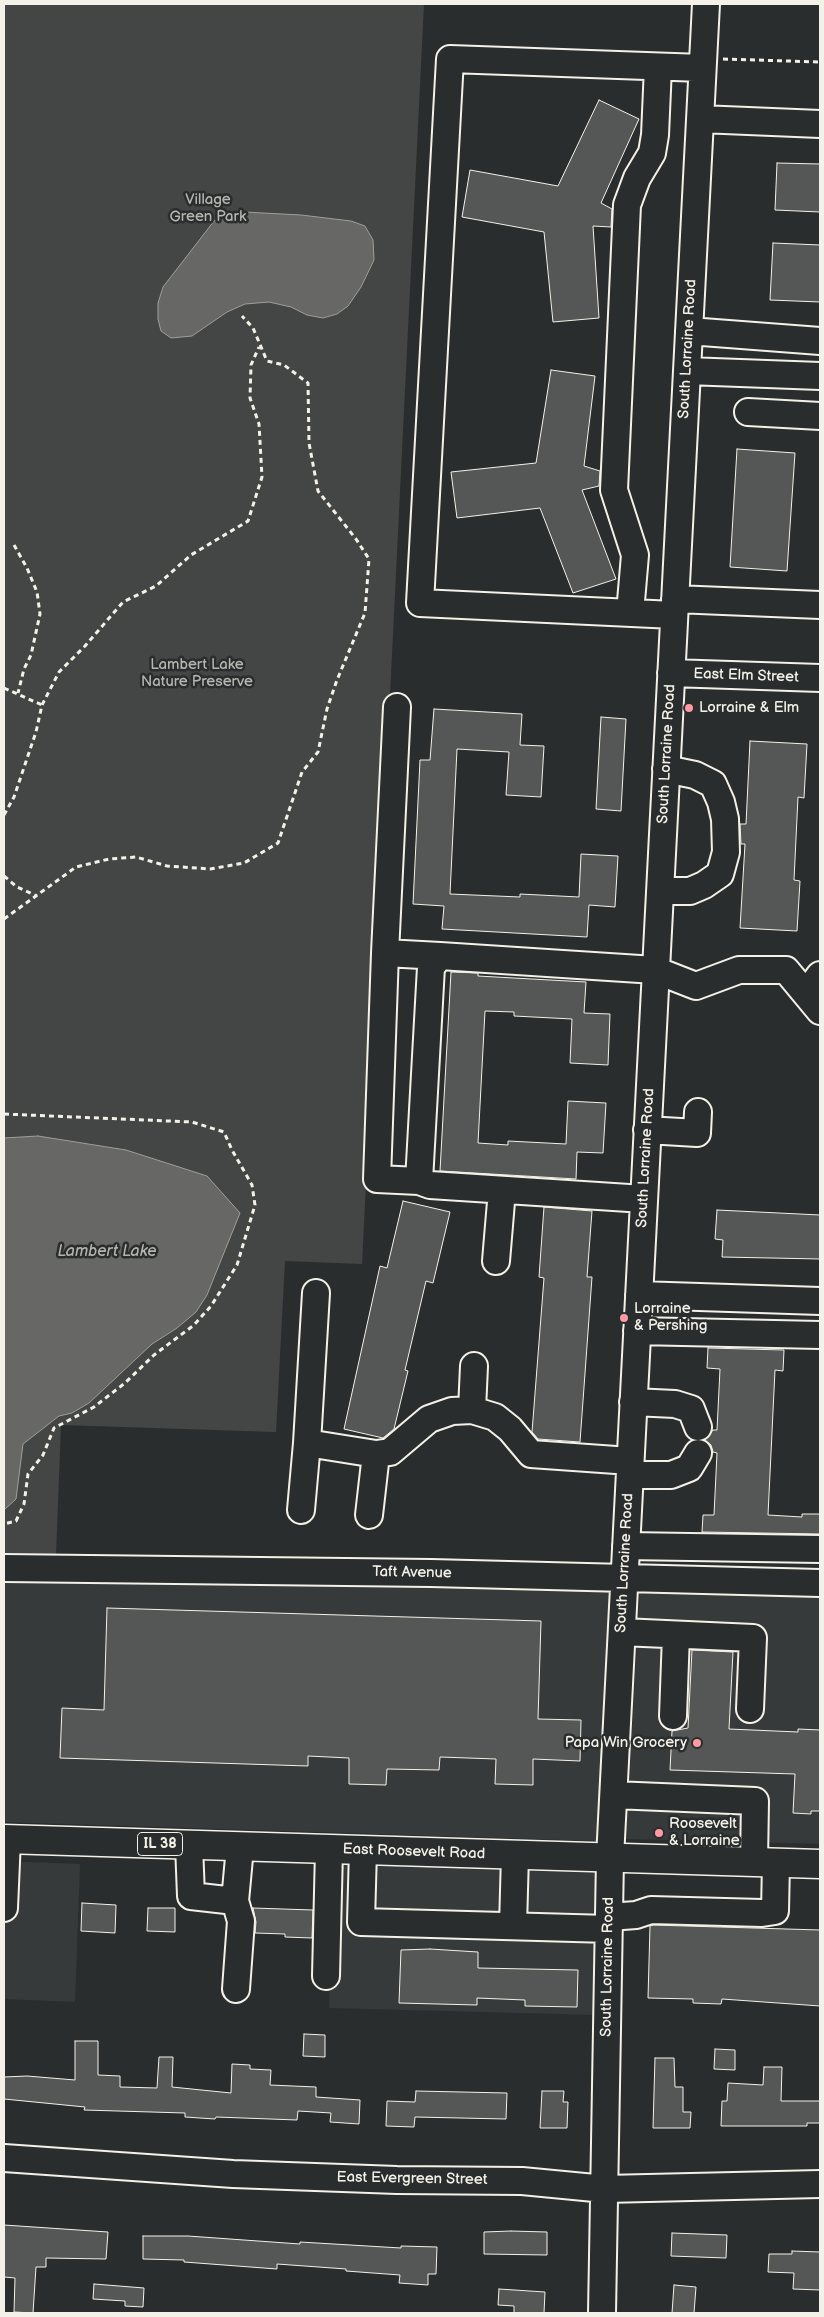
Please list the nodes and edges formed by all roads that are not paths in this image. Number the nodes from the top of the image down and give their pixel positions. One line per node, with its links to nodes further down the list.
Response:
1 (706, 4): 2 (street, South Lorraine Road)
2 (710, 63): 3 (street); 4 (street, South Lorraine Road)
3 (658, 67): 14 (street); 14 (street)
4 (700, 119): 5 (street); 6 (street, South Lorraine Road)
5 (820, 124)
6 (689, 332): 7 (street); 8 (street, South Lorraine Road)
7 (820, 340)
8 (687, 371): 9 (street); 13 (street, South Lorraine Road)
9 (820, 376)
10 (748, 412): 11 (street)
11 (820, 416)
12 (820, 605): 13 (street)
13 (675, 607): 14 (street); 15 (street, South Lorraine Road)
14 (630, 613)
15 (671, 673): 16 (street, East Elm Street); 18 (street, South Lorraine Road)
16 (820, 678)
17 (397, 708): 20 (street)
18 (666, 769): 19 (street, South Lorraine Road); 19 (street)
19 (660, 892): 22 (street, South Lorraine Road)
20 (385, 954): 21 (street); 26 (street)
21 (440, 956): 22 (street); 26 (street)
22 (656, 970): 23 (street); 25 (street, South Lorraine Road)
23 (815, 993)
24 (698, 1112): 25 (street)
25 (647, 1130): 28 (street, South Lorraine Road)
26 (419, 1181): 27 (street)
27 (502, 1190): 28 (street); 29 (street)
28 (644, 1199): 31 (street, South Lorraine Road)
29 (496, 1260)
30 (316, 1293): 39 (street)
31 (639, 1295): 32 (street); 33 (street, South Lorraine Road)
32 (820, 1301)
33 (637, 1331): 34 (street); 36 (street, South Lorraine Road)
34 (820, 1336)
35 (474, 1366): 37 (street)
36 (633, 1402): 38 (street); 42 (street, South Lorraine Road)
37 (472, 1410): 41 (street); 42 (street)
38 (698, 1427)
39 (307, 1443): 41 (street); 43 (street)
40 (698, 1453): 42 (street)
41 (376, 1454): 44 (street)
42 (630, 1468): 45 (street, South Lorraine Road)
43 (300, 1510)
44 (369, 1515)
45 (626, 1546): 46 (street); 48 (street, South Lorraine Road)
46 (820, 1549)
47 (4, 1568): 48 (street, Taft Avenue)
48 (624, 1578): 49 (street, Taft Avenue); 50 (street, South Lorraine Road)
49 (820, 1583)
50 (622, 1632): 51 (street); 54 (street, South Lorraine Road)
51 (676, 1635): 52 (street); 53 (street)
52 (750, 1709)
53 (673, 1716)
54 (614, 1795): 61 (street, South Lorraine Road); 62 (street)
55 (6, 1839): 56 (main road, East Roosevelt Road / IL 38); 64 (street)
56 (189, 1845): 57 (main road, East Roosevelt Road / IL 38); 65 (street)
57 (240, 1847): 58 (main road, East Roosevelt Road / IL 38); 65 (street)
58 (329, 1850): 59 (main road, East Roosevelt Road / IL 38); 68 (street)
59 (363, 1850): 60 (main road, East Roosevelt Road / IL 38); 67 (street)
60 (515, 1855): 61 (main road, East Roosevelt Road / IL 38); 67 (street)
61 (610, 1858): 62 (main road, East Roosevelt Road / IL 38); 66 (street, South Lorraine Road)
62 (765, 1863): 63 (main road, East Roosevelt Road / IL 38); 66 (street)
63 (820, 1864)
64 (4, 1900)
65 (235, 1901): 69 (street)
66 (609, 1923): 67 (street); 72 (street, South Lorraine Road)
67 (513, 1926)
68 (326, 1976)
69 (236, 1990)
70 (4, 2158): 72 (street, East Evergreen Street)
71 (820, 2184): 72 (street, East Evergreen Street)
72 (605, 2189): 73 (street, South Lorraine Road)
73 (602, 2313)

